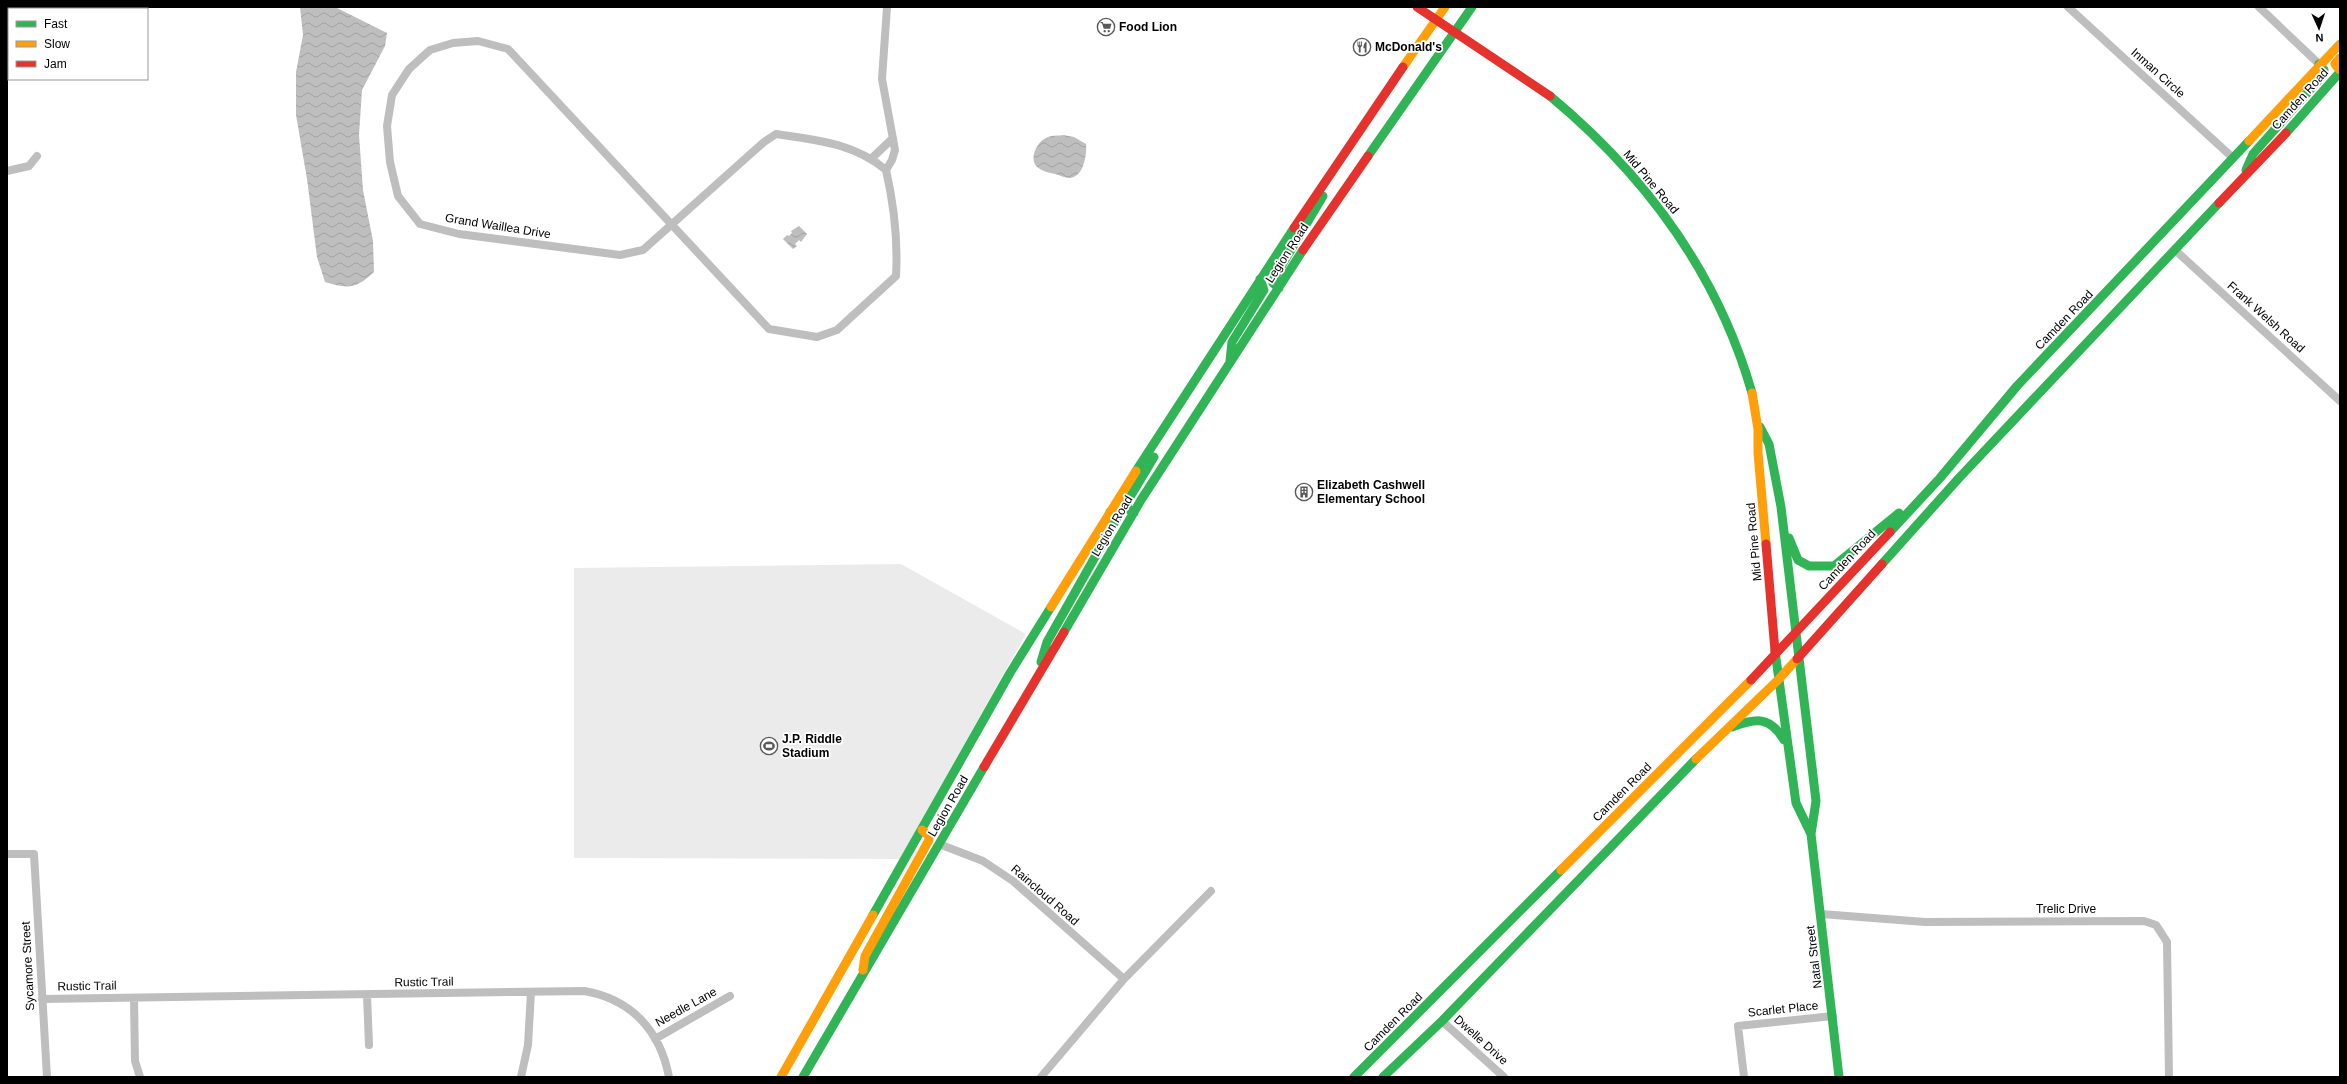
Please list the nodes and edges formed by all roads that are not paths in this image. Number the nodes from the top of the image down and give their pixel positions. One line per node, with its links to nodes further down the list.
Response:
1 (887, 7): 13 (street)
2 (1417, 7): 7 (main road, Mid Pine Road)
3 (1446, 7): 7 (main road, Legion Road)
4 (1472, 7): 8 (main road, Legion Road)
5 (2068, 7): 16 (street, Inman Circle)
6 (2259, 7): 11 (street)
7 (1436, 21): 8 (main road, Mid Pine Road); 19 (main road, Legion Road)
8 (1454, 33): 26 (main road, Legion Road); 30 (main road, Mid Pine Road)
9 (2340, 44): 11 (main road, Camden Road)
10 (2340, 58): 12 (main road)
11 (2319, 64): 16 (main road, Camden Road); 22 (main road)
12 (2340, 71): 22 (main road, Camden Road)
13 (893, 138): 14 (street); 18 (street)
14 (882, 147): 17 (street); 18 (street)
15 (37, 156): 21 (street)
16 (2232, 157): 31 (main road, Camden Road)
17 (872, 158): 20 (street); 23 (street, Grand Waillea Drive)
18 (892, 160): 20 (street)
19 (1335, 167): 25 (main road, Legion Road); 26 (main road)
20 (886, 170): 23 (street, Grand Waillea Drive)
21 (7, 171)
22 (2242, 179): 24 (main road, Camden Road)
23 (672, 224): 23 (street, Grand Waillea Drive)
24 (2175, 250): 29 (street, Frank Welsh Road); 37 (main road, Camden Road)
25 (1260, 279): 27 (main road); 28 (main road, Legion Road)
26 (1279, 288): 27 (main road, Legion Road)
27 (1230, 364): 34 (main road, Legion Road)
28 (1198, 374): 33 (main road, Legion Road); 34 (main road)
29 (2340, 401)
30 (1760, 428): 32 (main road, Mid Pine Road); 36 (main road, Mid Pine Road)
31 (1940, 478): 32 (main road); 35 (main road, Camden Road)
32 (1781, 507): 35 (main road, Mid Pine Road)
33 (1110, 512): 38 (main road); 42 (main road, Legion Road)
34 (1134, 513): 38 (main road, Legion Road)
35 (1795, 634): 36 (main road, Camden Road); 37 (main road, Natal Street)
36 (1776, 655): 39 (main road, Natal Street); 68 (main road, Camden Road)
37 (1798, 659): 39 (main road, Camden Road); 43 (main road, Natal Street)
38 (1037, 678): 44 (main road, Legion Road)
39 (1778, 680): 40 (main road, Camden Road); 41 (main road, Natal Street)
40 (1727, 729): 41 (main road); 56 (main road, Camden Road)
41 (1788, 747): 43 (main road, Natal Street)
42 (922, 830): 48 (main road); 58 (main road, Legion Road)
43 (1811, 834): 47 (main road, Natal Street)
44 (939, 844): 48 (main road, Legion Road); 49 (street, Raincloud Road)
45 (7, 854): 54 (street, Sycamore Street)
46 (1211, 891): 49 (street)
47 (1821, 914): 55 (main road, Natal Street); 73 (street, Trelic Drive)
48 (863, 975): 66 (main road, Legion Road)
49 (1124, 979): 67 (street)
50 (531, 992): 51 (street, Rustic Trail); 57 (street, Rustic Trail); 62 (street)
51 (367, 994): 53 (street, Rustic Trail); 59 (street)
52 (730, 996): 57 (street, Needle Lane)
53 (134, 998): 54 (street, Rustic Trail); 61 (street, Rustic Trail)
54 (42, 999): 60 (street, Sycamore Street)
55 (1833, 1016): 71 (street, Scarlet Place); 72 (main road, Natal Street)
56 (1442, 1021): 69 (main road, Camden Road); 70 (street, Dwelle Drive)
57 (654, 1038): 63 (street, Rustic Trail)
58 (802, 1040): 64 (main road, Legion Road); 65 (main road)
59 (369, 1045)
60 (47, 1077)
61 (140, 1077)
62 (521, 1077)
63 (669, 1077)
64 (781, 1077)
65 (789, 1077)
66 (803, 1077)
67 (1041, 1077)
68 (1354, 1077)
69 (1382, 1077)
70 (1504, 1077)
71 (1744, 1077)
72 (1839, 1077)
73 (2169, 1077)

